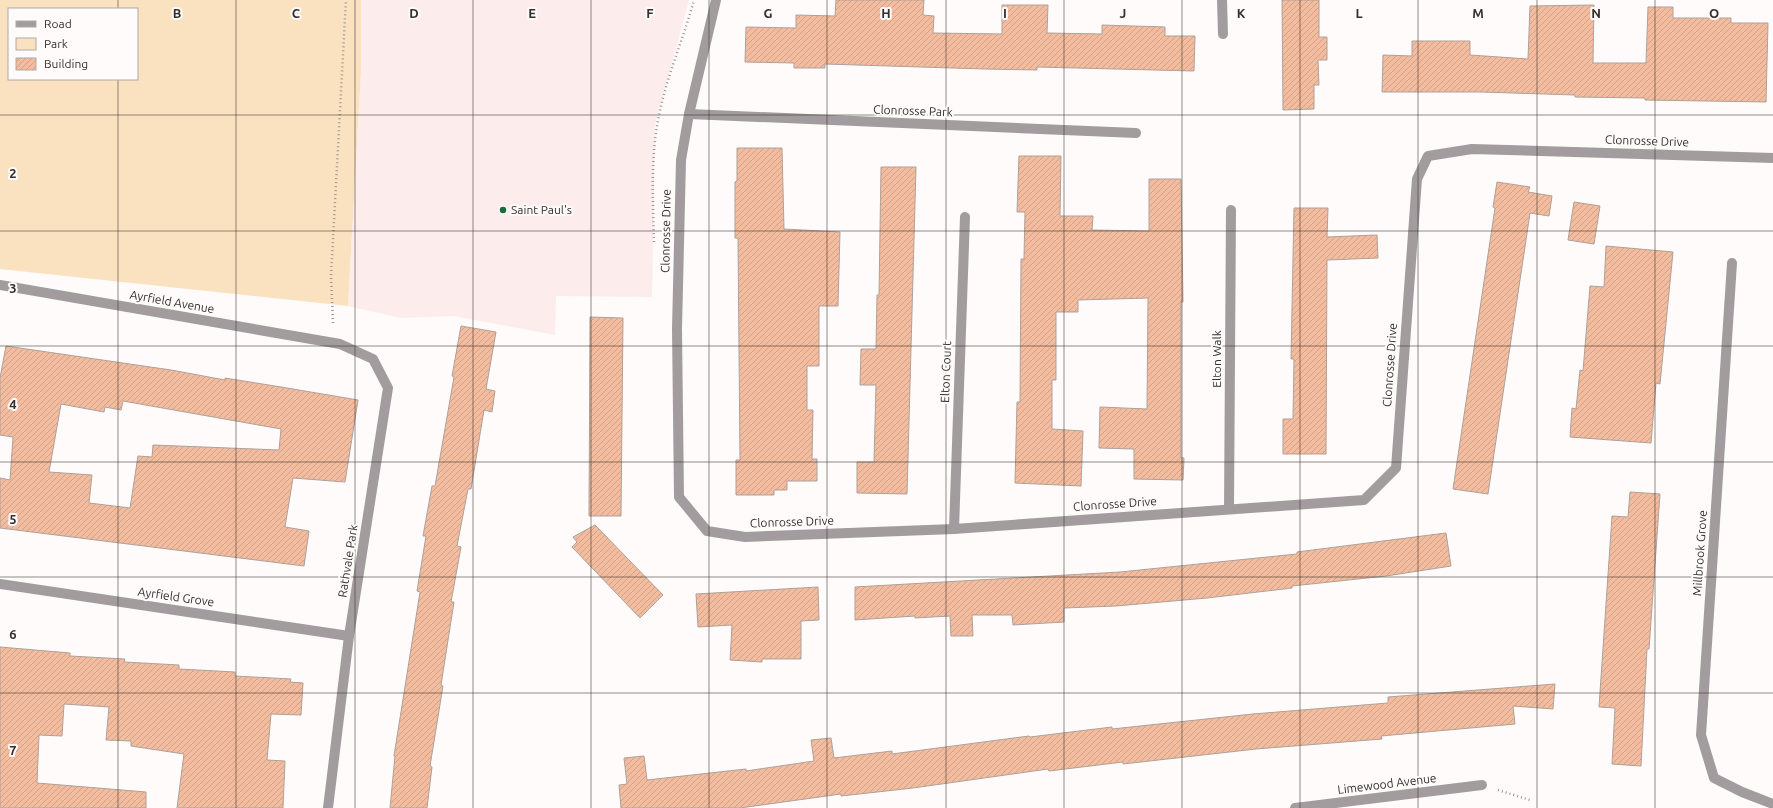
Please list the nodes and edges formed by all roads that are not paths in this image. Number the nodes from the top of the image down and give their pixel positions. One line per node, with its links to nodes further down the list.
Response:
1 (716, 0): 4 (street, Clonrosse Drive)
2 (1222, 0): 3 (street)
3 (1223, 34)
4 (689, 114): 5 (street, Clonrosse Park); 13 (street, Clonrosse Drive)
5 (1136, 133)
6 (1773, 158): 12 (street, Clonrosse Drive)
7 (1231, 210): 12 (street, Elton Walk)
8 (965, 217): 13 (street, Elton Court)
9 (1732, 263): 17 (street, Millbrook Grove)
10 (0, 284): 11 (street, Ayrfield Avenue)
11 (337, 344): 15 (street, Rathvale Park)
12 (1229, 509): 13 (street, Clonrosse Drive)
13 (954, 529)
14 (0, 584): 15 (street, Ayrfield Grove)
15 (349, 636): 18 (street, Rathvale Park)
16 (1482, 785): 19 (street, Limewood Avenue)
17 (1773, 804)
18 (328, 808)
19 (1295, 808)

